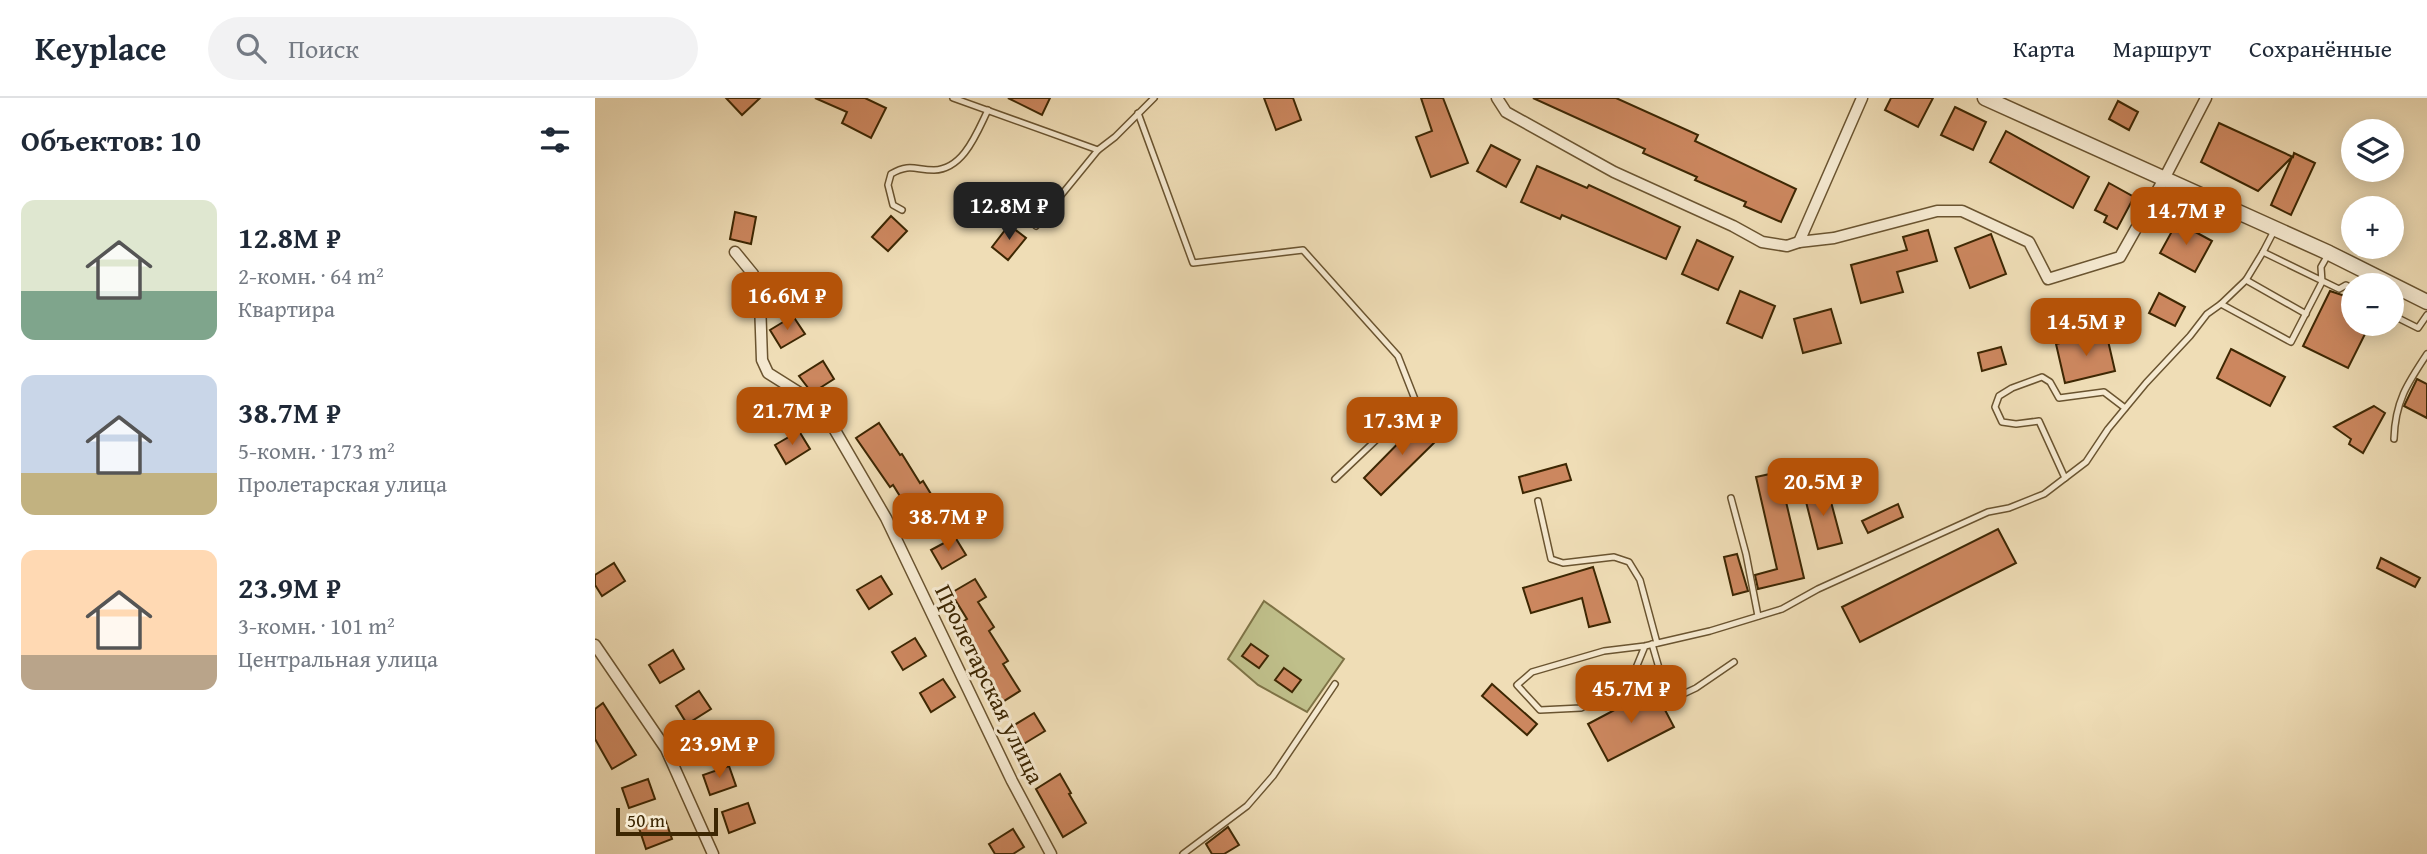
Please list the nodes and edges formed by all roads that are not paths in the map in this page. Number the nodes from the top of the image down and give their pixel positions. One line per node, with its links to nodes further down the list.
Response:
1 (953, 98): 7 (lane)
2 (1154, 98): 8 (lane)
3 (1497, 98): 14 (street)
4 (1862, 98): 14 (street)
5 (1985, 98): 10 (street)
6 (2206, 98): 10 (street)
7 (988, 110): 9 (lane); 11 (lane)
8 (1138, 113): 9 (lane); 30 (lane)
9 (1098, 150): 12 (lane)
10 (2164, 179): 13 (street); 14 (street)
11 (902, 210)
12 (1036, 226)
13 (2275, 229): 16 (lane); 17 (street)
14 (1799, 242)
15 (735, 252): 40 (street, Пролетарская улица)
16 (2263, 252): 18 (lane); 19 (lane)
17 (2329, 253): 19 (lane); 21 (street)
18 (2246, 281): 22 (lane); 23 (lane)
19 (2322, 282): 20 (lane); 23 (lane)
20 (2341, 288)
21 (2427, 303)
22 (2221, 304): 23 (lane); 27 (lane)
23 (2307, 314)
24 (2427, 315): 25 (lane)
25 (2404, 321)
26 (2427, 354): 28 (lane)
27 (2125, 408): 29 (lane); 29 (lane)
28 (2394, 439)
29 (2065, 478): 33 (lane)
30 (1335, 479)
31 (1731, 498): 33 (lane)
32 (1538, 501): 34 (lane)
33 (1758, 616): 34 (lane)
34 (1655, 644): 36 (lane); 37 (lane)
35 (595, 645): 39 (street)
36 (1645, 646): 36 (lane)
37 (1734, 662)
38 (1335, 684): 41 (lane)
39 (713, 854)
40 (1051, 854)
41 (1183, 854)

